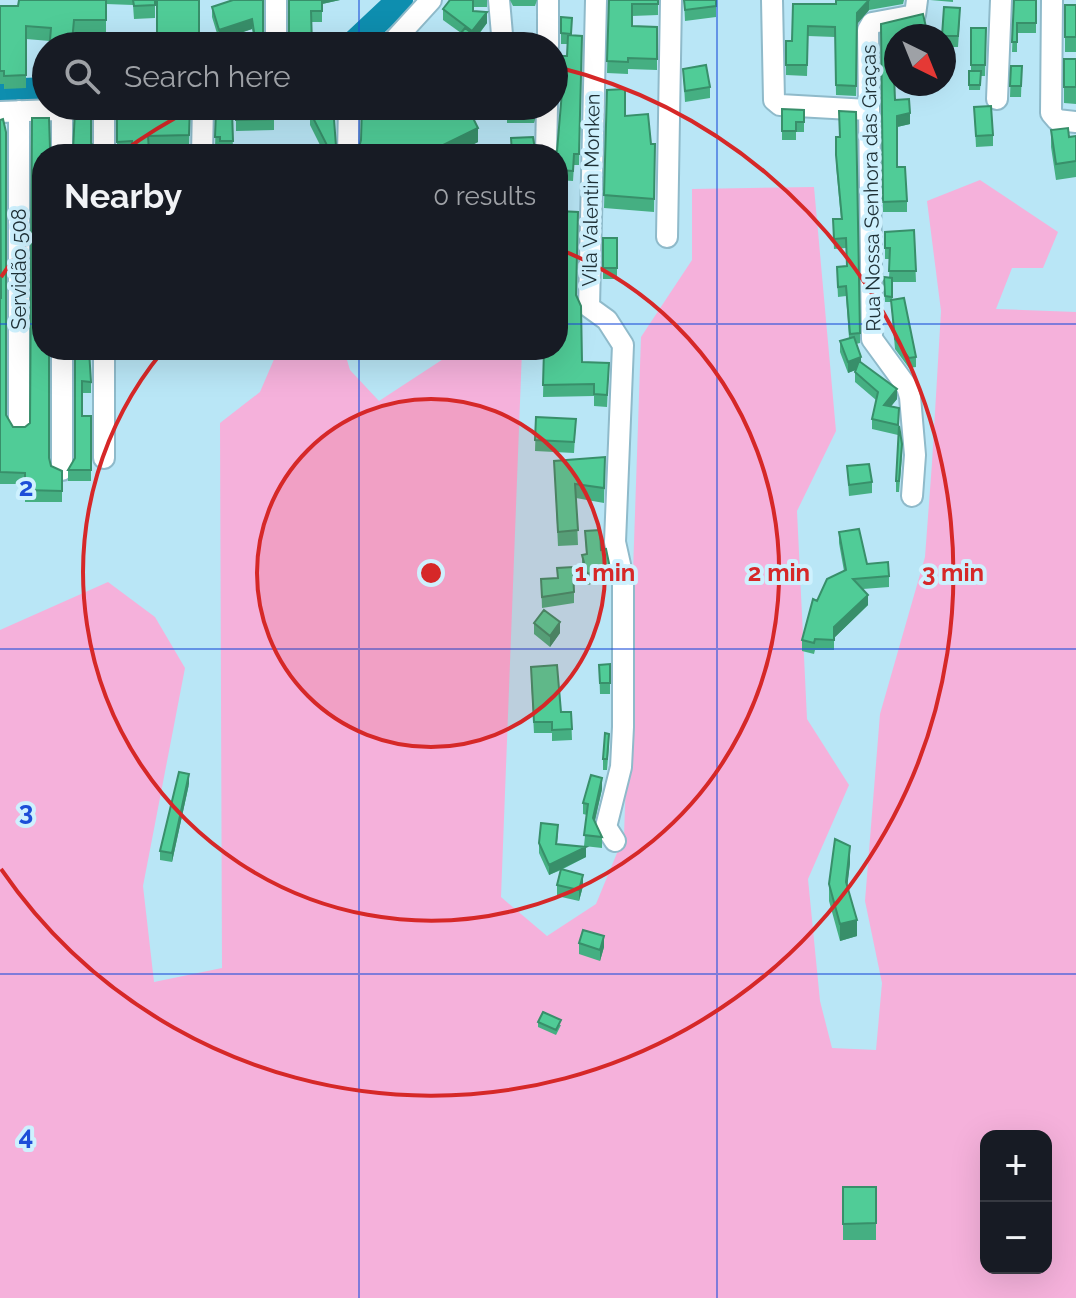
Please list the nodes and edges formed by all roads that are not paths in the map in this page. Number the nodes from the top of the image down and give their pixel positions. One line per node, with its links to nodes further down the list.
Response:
1 (276, 0): 11 (street)
2 (431, 0): 12 (street)
3 (499, 0): 13 (street)
4 (548, 0): 14 (street)
5 (596, 0): 37 (street, Vila Valentin Monken)
6 (671, 0): 30 (street)
7 (772, 0): 16 (street)
8 (917, 0): 16 (street, Rua Nossa Senhora das Graças)
9 (1001, 0): 15 (street)
10 (1052, 0): 24 (street)
11 (276, 32)
12 (402, 32)
13 (502, 32)
14 (548, 32)
15 (997, 99)
16 (868, 110): 36 (street, Rua Nossa Senhora das Graças)
17 (32, 111): 18 (street)
18 (10, 112): 33 (street, Servidão 508)
19 (62, 120): 25 (street)
20 (104, 120): 26 (street)
21 (203, 120): 27 (street)
22 (349, 120): 28 (street)
23 (547, 120): 29 (street)
24 (1076, 122)
25 (62, 144)
26 (104, 144)
27 (202, 144)
28 (348, 144)
29 (546, 144)
30 (667, 237)
31 (62, 360): 35 (street)
32 (104, 360): 34 (street)
33 (19, 427)
34 (104, 458)
35 (62, 470)
36 (912, 496)
37 (615, 841)

